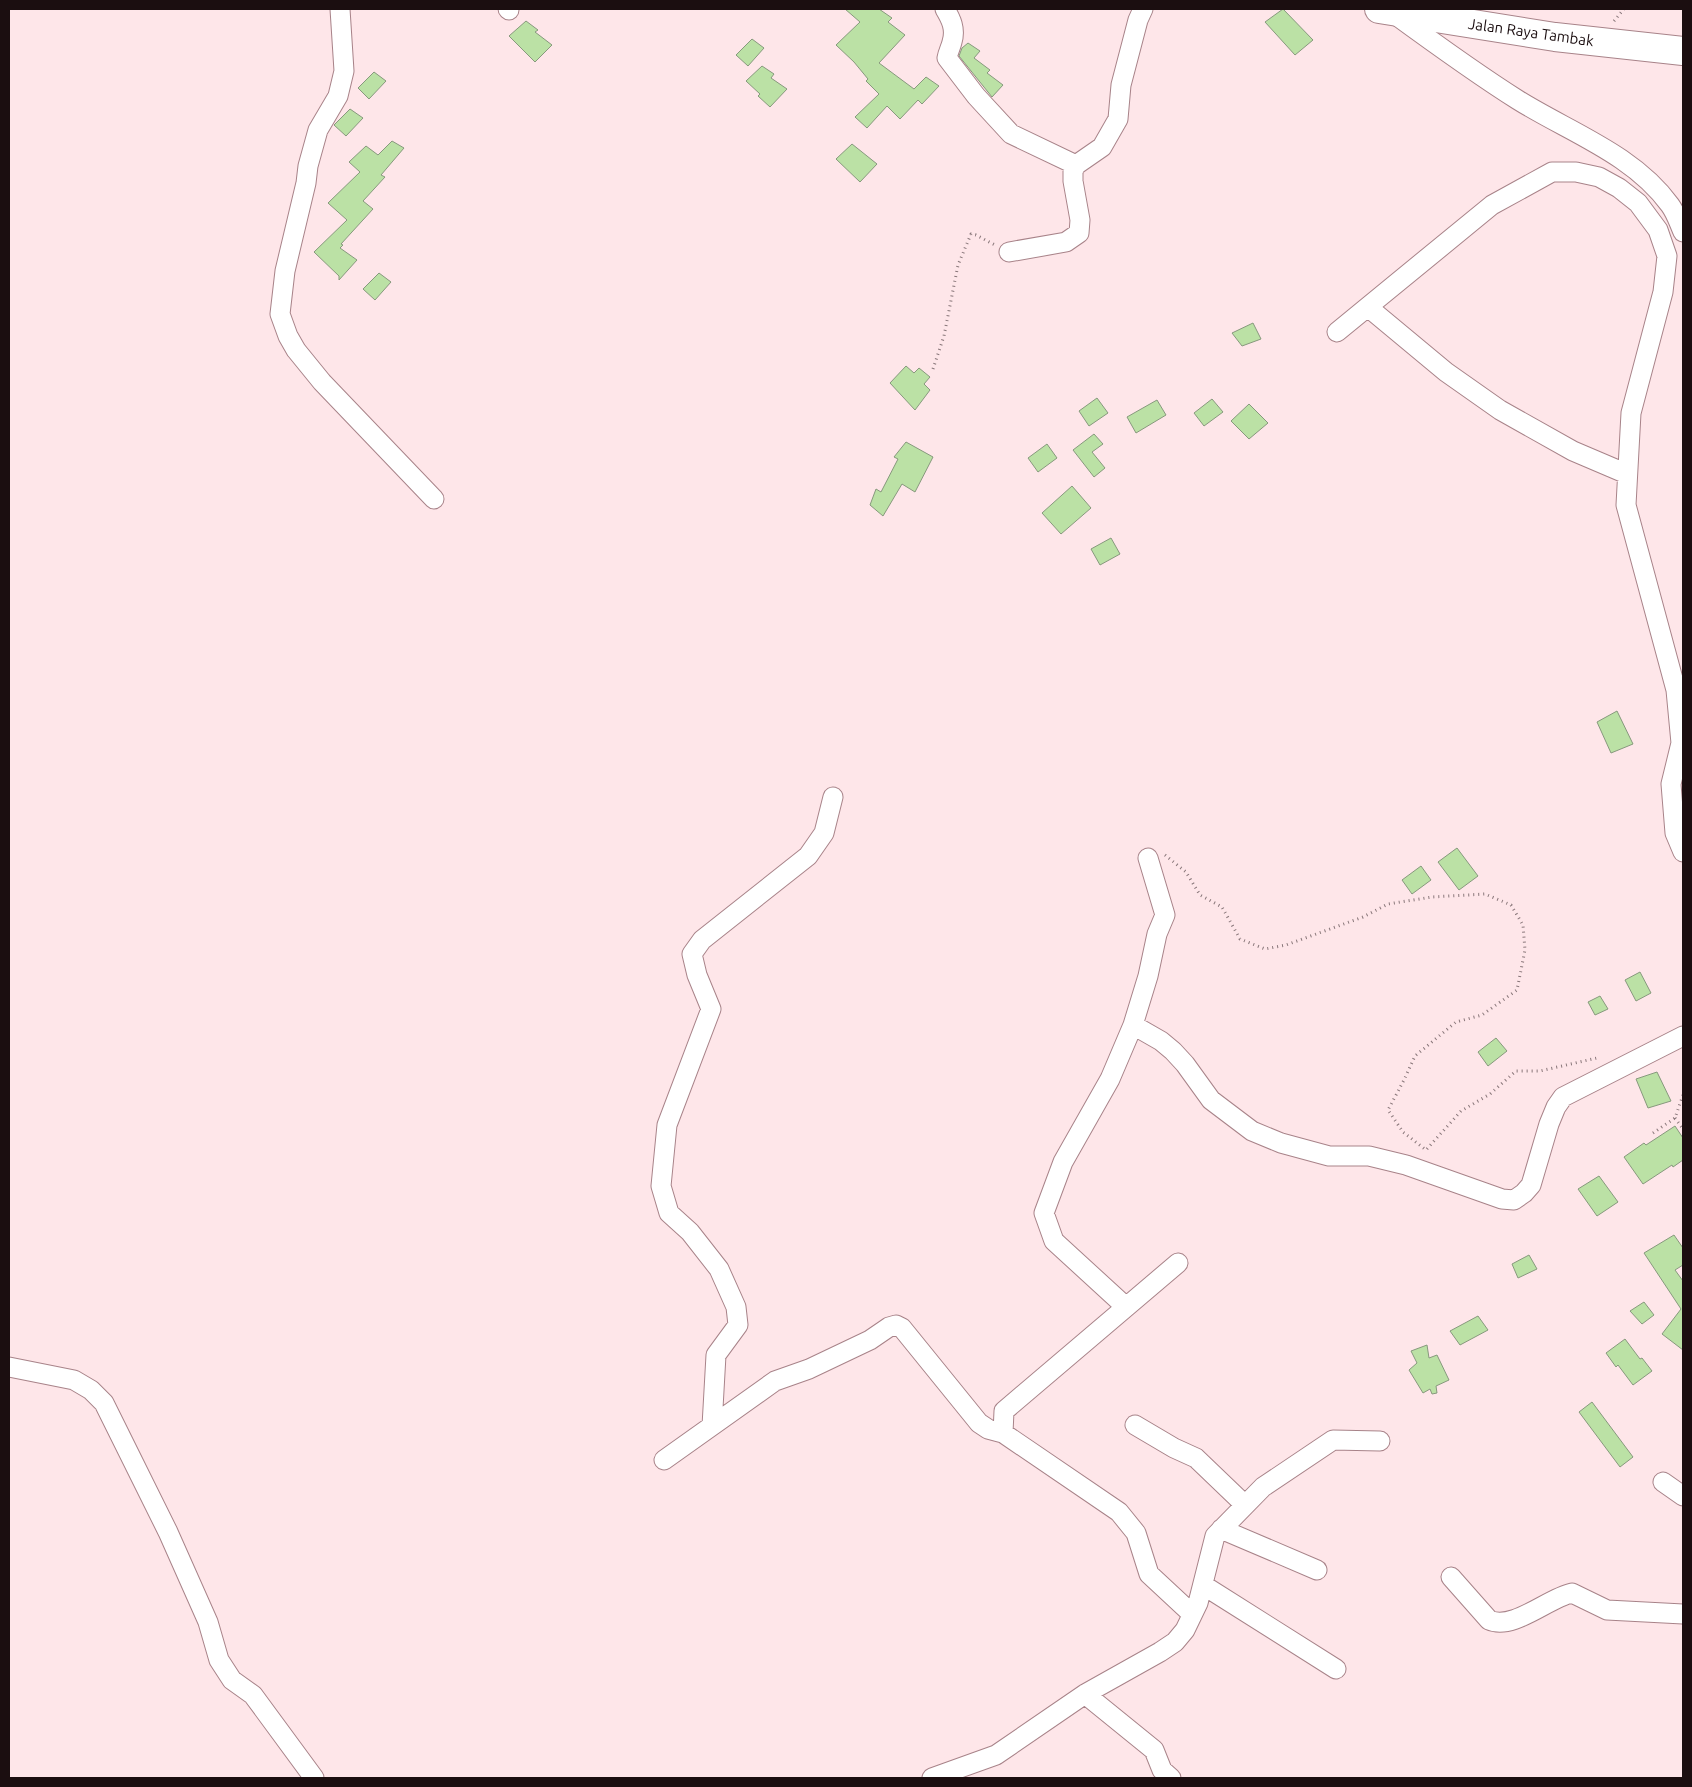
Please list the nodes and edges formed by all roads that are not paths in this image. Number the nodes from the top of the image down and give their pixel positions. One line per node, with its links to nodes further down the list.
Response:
1 (340, 9): 12 (street)
2 (945, 9): 6 (street)
3 (1143, 9): 6 (street)
4 (1385, 10): 5 (street, Jalan Raya Tambak); 7 (street)
5 (1683, 51)
6 (1076, 165): 8 (street)
7 (1683, 232)
8 (1009, 252)
9 (1369, 308): 10 (street); 11 (street); 11 (street)
10 (1337, 332)
11 (1627, 474): 13 (street)
12 (434, 499)
13 (1681, 728): 15 (street)
14 (833, 797): 23 (street)
15 (1683, 852)
16 (1148, 858): 17 (street)
17 (1133, 1025): 18 (street); 20 (street)
18 (1683, 1036)
19 (1178, 1263): 20 (street)
20 (1126, 1307): 24 (street)
21 (9, 1367): 38 (street)
22 (1135, 1425): 29 (street)
23 (712, 1426): 24 (street); 26 (street)
24 (1003, 1433): 34 (street)
25 (1380, 1441): 29 (street)
26 (664, 1460)
27 (1663, 1482): 28 (street)
28 (1683, 1496)
29 (1245, 1505): 30 (street)
30 (1221, 1529): 31 (street); 33 (street)
31 (1316, 1570)
32 (1451, 1577): 35 (street)
33 (1203, 1585): 34 (street); 36 (street)
34 (1192, 1614): 37 (street)
35 (1683, 1614)
36 (1336, 1669)
37 (1085, 1694): 39 (street); 40 (street)
38 (314, 1778)
39 (932, 1778)
40 (1171, 1778)

